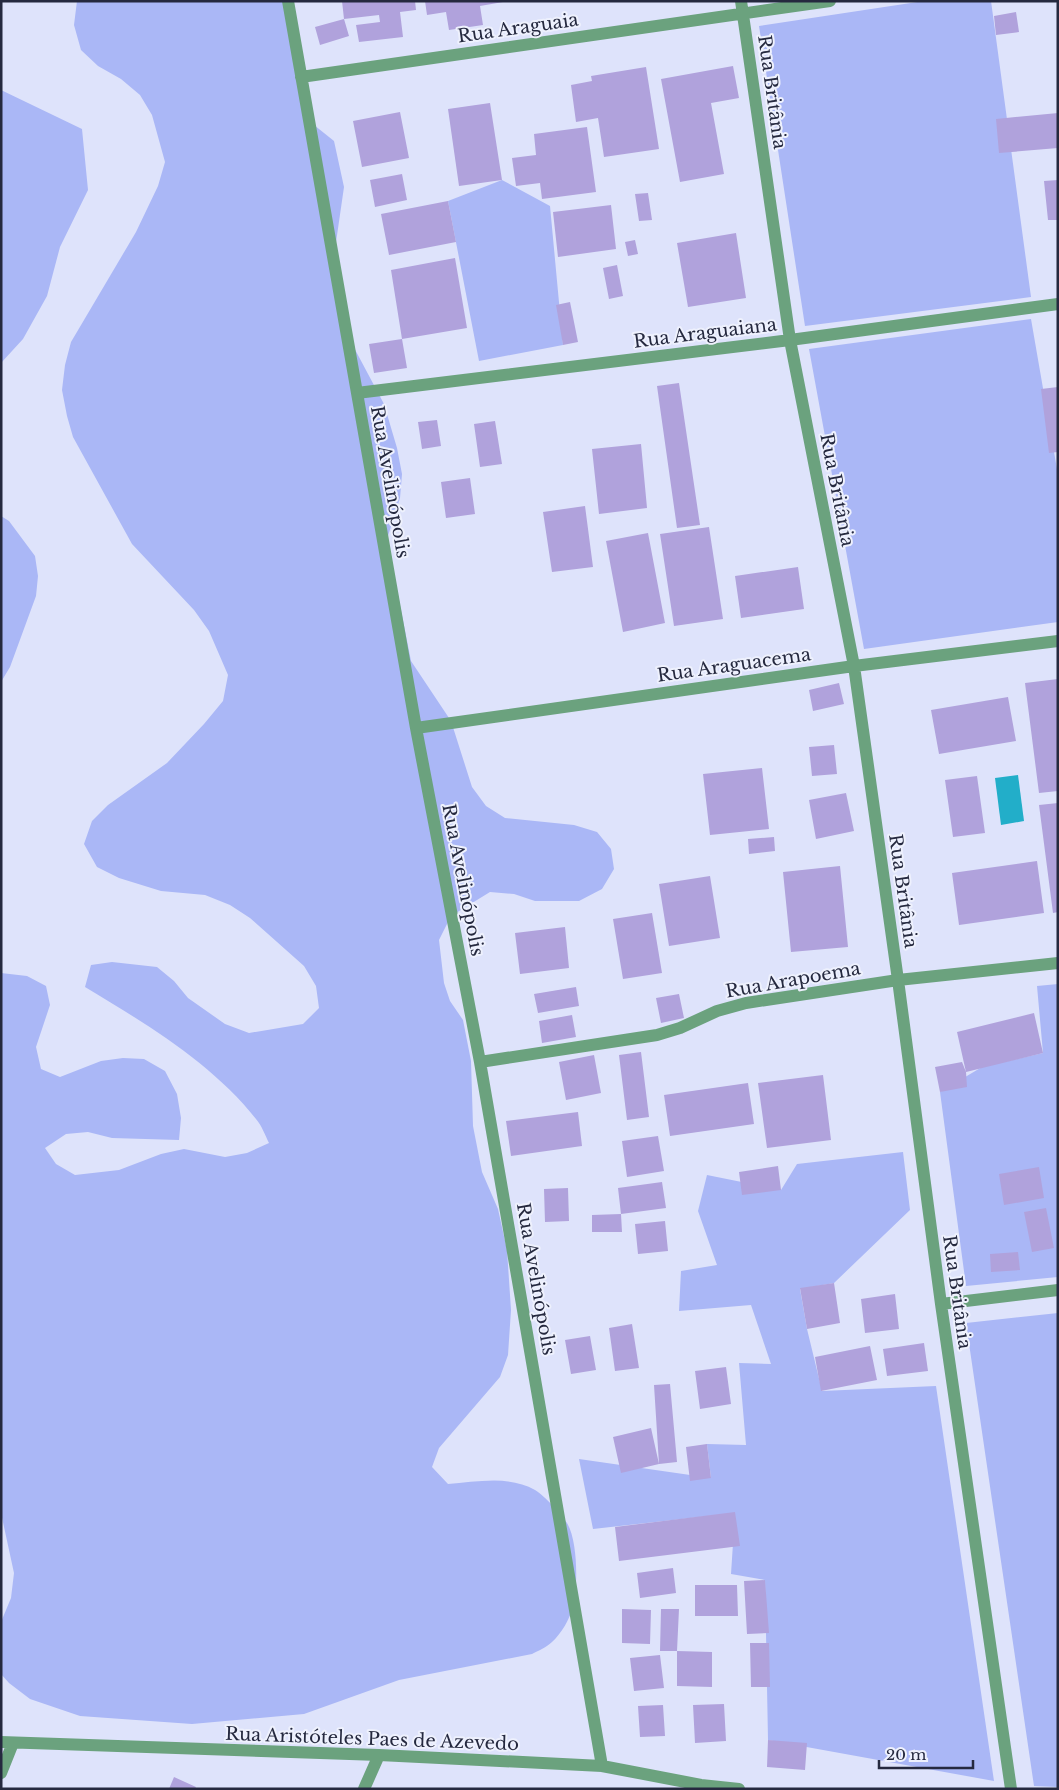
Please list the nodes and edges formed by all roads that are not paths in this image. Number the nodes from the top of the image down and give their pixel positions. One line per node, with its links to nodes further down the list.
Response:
1 (288, 1): 4 (street, Rua Avelinópolis)
2 (830, 1): 3 (street, Rua Araguaia)
3 (742, 7): 4 (street, Rua Araguaia); 6 (street, Rua Britânia)
4 (301, 77): 7 (street, Rua Avelinópolis)
5 (1058, 304): 6 (street, Rua Araguaiana)
6 (790, 340): 7 (street, Rua Araguaiana); 9 (street, Rua Britânia)
7 (357, 393): 10 (street, Rua Avelinópolis)
8 (1058, 641): 9 (street, Rua Araguacema)
9 (854, 666): 10 (street, Rua Araguacema); 12 (street, Rua Britânia)
10 (416, 728): 13 (street, Rua Avelinópolis)
11 (1058, 963): 12 (street, Rua Arapoema)
12 (898, 980): 13 (street, Rua Arapoema); 15 (street, Rua Britânia)
13 (480, 1062): 18 (street, Rua Avelinópolis)
14 (1058, 1290): 15 (street)
15 (941, 1304): 23 (street, Rua Britânia)
16 (7, 1743): 17 (street, Rua Aristóteles Paes de Azevedo); 19 (street)
17 (379, 1755): 18 (street, Rua Aristóteles Paes de Azevedo); 21 (street)
18 (602, 1766): 20 (street, Rua Aristóteles Paes de Azevedo)
19 (1, 1773)
20 (700, 1787): 22 (street, Rua Aristóteles Paes de Azevedo)
21 (364, 1789)
22 (739, 1789)
23 (1011, 1789)

